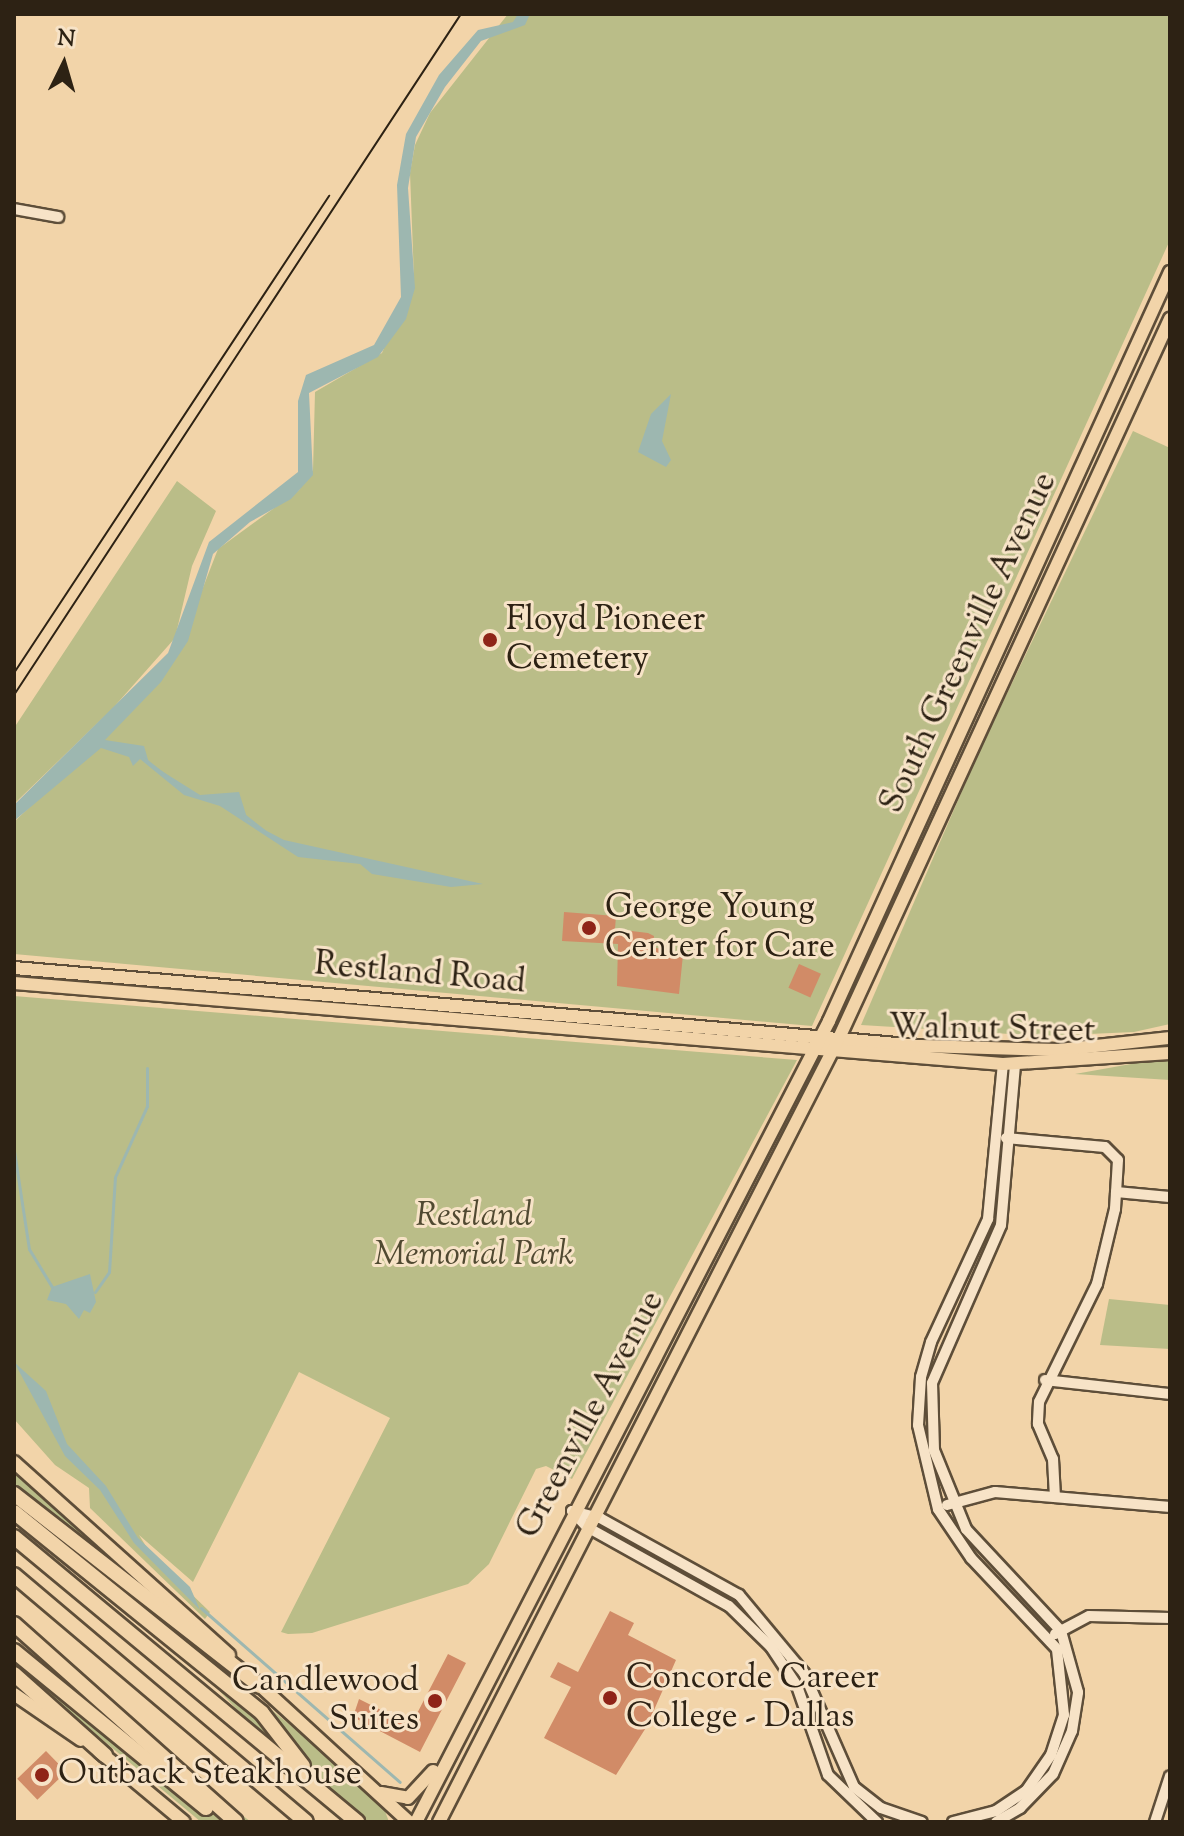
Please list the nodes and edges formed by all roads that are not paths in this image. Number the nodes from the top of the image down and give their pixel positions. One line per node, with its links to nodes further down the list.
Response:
1 (14, 209): 2 (street)
2 (58, 217)
3 (1170, 272): 5 (main road, South Greenville Avenue)
4 (1170, 319): 6 (main road, South Greenville Avenue)
5 (1113, 395): 6 (main road); 7 (main road, South Greenville Avenue)
6 (1131, 405): 8 (main road, South Greenville Avenue)
7 (879, 906): 8 (main road); 10 (main road, South Greenville Avenue)
8 (896, 914): 11 (main road, South Greenville Avenue)
9 (14, 968): 13 (main road, Restland Road)
10 (852, 971): 11 (main road); 13 (main road, South Greenville Avenue)
11 (867, 977): 14 (main road, South Greenville Avenue)
12 (14, 983): 16 (main road, Restland Road)
13 (820, 1037): 14 (main road, Walnut Street); 16 (main road, Greenville Avenue)
14 (839, 1038): 15 (main road, Walnut Street); 17 (main road, Greenville Avenue)
15 (1170, 1038)
16 (813, 1051): 17 (main road, Walnut Street); 24 (main road, Greenville Avenue)
17 (831, 1052): 19 (main road, Walnut Street); 25 (main road, Greenville Avenue)
18 (1170, 1053): 19 (main road, Walnut Street)
19 (1009, 1064): 20 (street); 21 (street)
20 (996, 1138): 21 (street); 33 (street)
21 (1010, 1138): 22 (street); 31 (street)
22 (1116, 1192): 23 (street); 26 (street)
23 (1170, 1197)
24 (681, 1303): 25 (main road); 34 (main road, Greenville Avenue)
25 (697, 1312): 36 (main road, Greenville Avenue)
26 (1045, 1380): 27 (street); 30 (street)
27 (1170, 1394)
28 (14, 1462): 49 (main road)
29 (14, 1494): 49 (highway)
30 (1055, 1495): 31 (street); 32 (street)
31 (950, 1503): 33 (street); 43 (street)
32 (1170, 1507)
33 (938, 1509): 44 (street)
34 (572, 1511): 36 (street); 45 (main road, Greenville Avenue)
35 (14, 1512): 55 (highway)
36 (590, 1520): 39 (street); 40 (street); 47 (main road, Greenville Avenue)
37 (14, 1537): 55 (highway)
38 (14, 1575): 59 (highway)
39 (739, 1595): 40 (street); 65 (street)
40 (729, 1606): 64 (street)
41 (1170, 1618): 43 (street)
42 (14, 1624): 58 (highway)
43 (1061, 1631): 44 (street); 67 (street)
44 (1050, 1637): 66 (street)
45 (504, 1642): 47 (main road); 52 (main road, Greenville Avenue)
46 (14, 1651): 57 (highway)
47 (521, 1652): 63 (main road, Greenville Avenue)
48 (14, 1674): 51 (highway)
49 (260, 1686): 54 (main road)
50 (14, 1694): 51 (main road)
51 (105, 1755): 56 (main road)
52 (446, 1757): 54 (main road); 62 (main road, Greenville Avenue)
53 (1170, 1776): 68 (street)
54 (372, 1789): 61 (main road)
55 (323, 1791): 60 (highway)
56 (184, 1822)
57 (223, 1822)
58 (236, 1822)
59 (306, 1822)
60 (357, 1822)
61 (409, 1822)
62 (416, 1822)
63 (439, 1822)
64 (877, 1822)
65 (922, 1822)
66 (953, 1822)
67 (996, 1822)
68 (1155, 1822)

